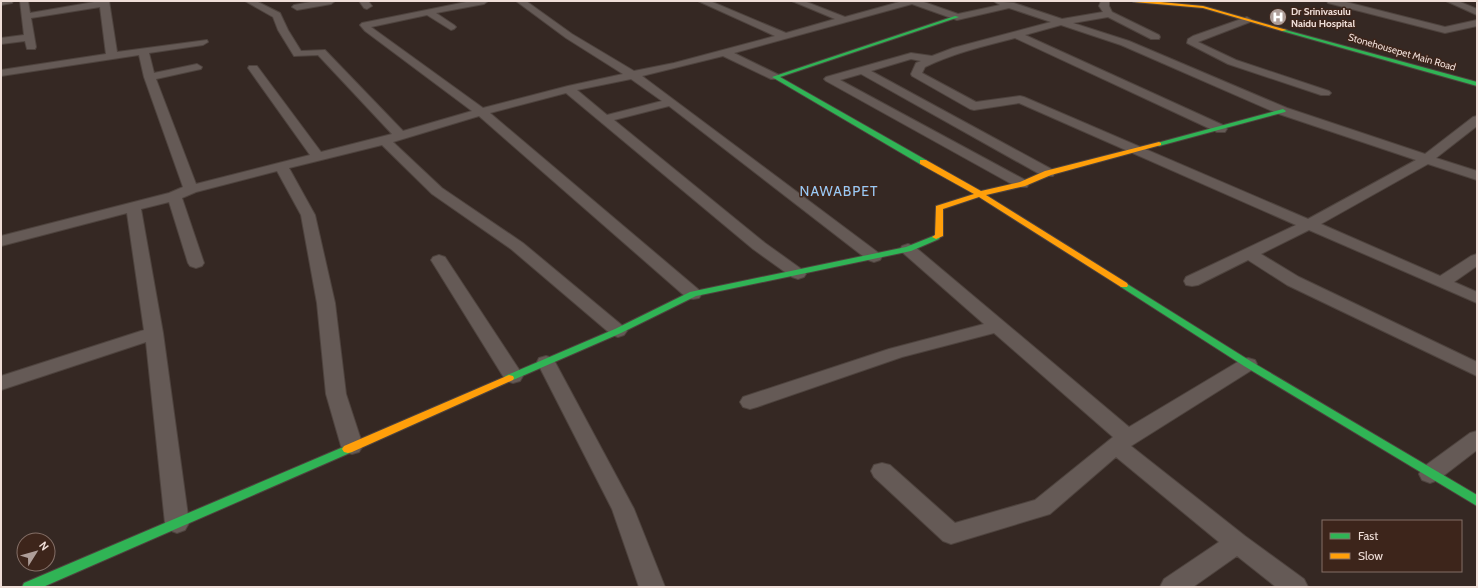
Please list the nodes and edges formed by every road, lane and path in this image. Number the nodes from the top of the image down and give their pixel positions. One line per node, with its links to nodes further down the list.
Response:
1 (9, 1): 17 (street)
2 (24, 1): 27 (street)
3 (249, 1): 59 (street)
4 (331, 1): 21 (street)
5 (484, 1): 19 (street)
6 (520, 1): 47 (street)
7 (702, 1): 35 (street)
8 (796, 1): 23 (street)
9 (825, 1): 23 (street)
10 (912, 1): 28 (street); 29 (street)
11 (997, 1): 20 (street)
12 (1105, 1): 26 (street)
13 (1134, 1): 22 (street, Stonehousepet Main Road)
14 (1186, 1): 22 (street)
15 (1331, 1): 32 (street)
16 (1450, 1): 25 (street)
17 (1, 2)
18 (105, 2): 27 (street); 41 (street)
19 (450, 4): 24 (street)
20 (1011, 5): 28 (street); 31 (street)
21 (296, 7)
22 (1203, 7): 30 (street, Stonehousepet Main Road)
23 (814, 8): 29 (street)
24 (428, 12): 33 (street); 54 (street)
25 (1477, 12)
26 (1109, 14): 31 (street); 38 (street)
27 (27, 16): 36 (street)
28 (958, 17): 49 (street)
29 (845, 20): 35 (street)
30 (1247, 20): 50 (street, Stonehousepet Main Road); 52 (street)
31 (1062, 22): 34 (street); 38 (street)
32 (1477, 23)
33 (451, 26)
34 (1015, 34): 42 (street); 58 (street)
35 (785, 36): 40 (street)
36 (1, 41)
37 (203, 42): 39 (street)
38 (1125, 43): 55 (street)
39 (143, 51): 41 (street); 48 (street)
40 (725, 53): 47 (street); 49 (street)
41 (112, 56): 46 (street)
42 (932, 59): 45 (street); 61 (street)
43 (197, 67): 48 (street)
44 (253, 68): 62 (street)
45 (862, 70): 65 (street); 67 (street)
46 (1, 73)
47 (634, 76): 51 (street); 53 (street)
48 (150, 77): 68 (street)
49 (776, 77): 69 (street)
50 (1477, 84)
51 (568, 89): 54 (street); 56 (street)
52 (1325, 92)
53 (671, 102): 56 (street); 76 (street)
54 (481, 112): 59 (street); 83 (street)
55 (1283, 112): 58 (street); 63 (street)
56 (605, 119): 80 (street)
57 (1476, 121): 63 (street)
58 (1221, 129): 61 (street)
59 (401, 136): 60 (street)
60 (384, 140): 62 (street); 86 (street)
61 (1139, 150): 65 (street); 72 (street)
62 (318, 157): 64 (street)
63 (1427, 159): 66 (street); 72 (street)
64 (281, 167): 68 (street); 96 (street)
65 (1048, 173): 67 (street)
66 (1477, 176)
67 (1022, 184): 69 (street)
68 (191, 189): 70 (street)
69 (980, 194): 74 (street); 89 (street)
70 (174, 196): 71 (street); 79 (street)
71 (133, 206): 73 (street); 87 (street)
72 (1310, 224): 75 (street); 82 (street)
73 (1, 241)
74 (908, 249): 76 (street); 85 (street)
75 (1250, 253): 81 (street); 90 (street)
76 (874, 257): 80 (street)
77 (1477, 259): 82 (street)
78 (439, 260): 91 (street)
79 (196, 263)
80 (798, 274): 83 (street)
81 (1192, 281)
82 (1442, 282): 84 (street)
83 (693, 294): 86 (street)
84 (1477, 298)
85 (998, 326): 93 (street); 95 (street)
86 (618, 331): 88 (street)
87 (154, 333): 92 (street); 100 (street)
88 (546, 362): 91 (street); 103 (street)
89 (1248, 364): 95 (street); 98 (street)
90 (1477, 370)
91 (513, 376): 96 (street)
92 (1, 383)
93 (750, 402)
94 (1477, 439): 98 (street)
95 (1122, 441): 97 (street); 101 (street)
96 (352, 446): 100 (street)
97 (882, 472)
98 (1430, 474): 99 (street)
99 (1477, 501)
100 (177, 523): 102 (street)
101 (1237, 544): 104 (street); 105 (street)
102 (28, 587)
103 (652, 587)
104 (1173, 587)
105 (1295, 587)

